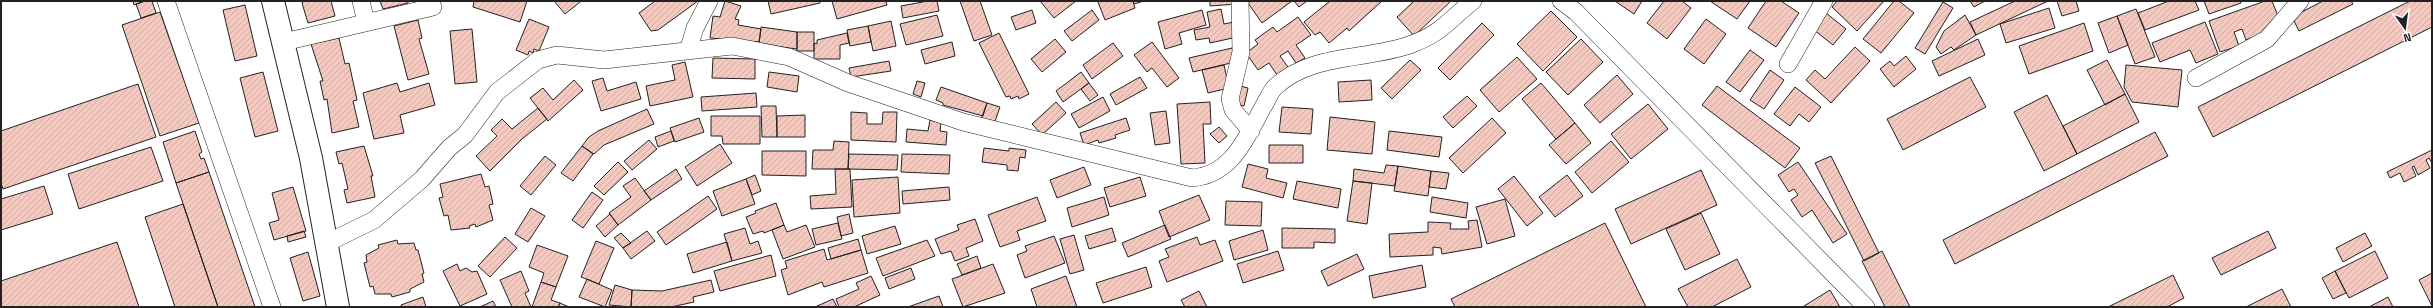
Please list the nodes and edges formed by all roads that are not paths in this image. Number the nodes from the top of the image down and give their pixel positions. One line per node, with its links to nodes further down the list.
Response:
1 (166, 1): 18 (street)
2 (273, 1): 12 (street)
3 (361, 1): 11 (street)
4 (709, 1): 13 (street)
5 (1240, 1): 16 (street)
6 (1473, 1): 16 (street)
7 (1561, 1): 20 (street)
8 (1824, 1): 14 (street)
9 (2300, 1): 15 (street)
10 (433, 7): 11 (street)
11 (366, 22): 12 (street)
12 (284, 42): 17 (street)
13 (688, 50): 16 (street); 17 (street)
14 (1788, 64)
15 (2196, 78)
16 (1251, 131)
17 (327, 243): 19 (street)
18 (272, 307)
19 (338, 307)
20 (1866, 307)

